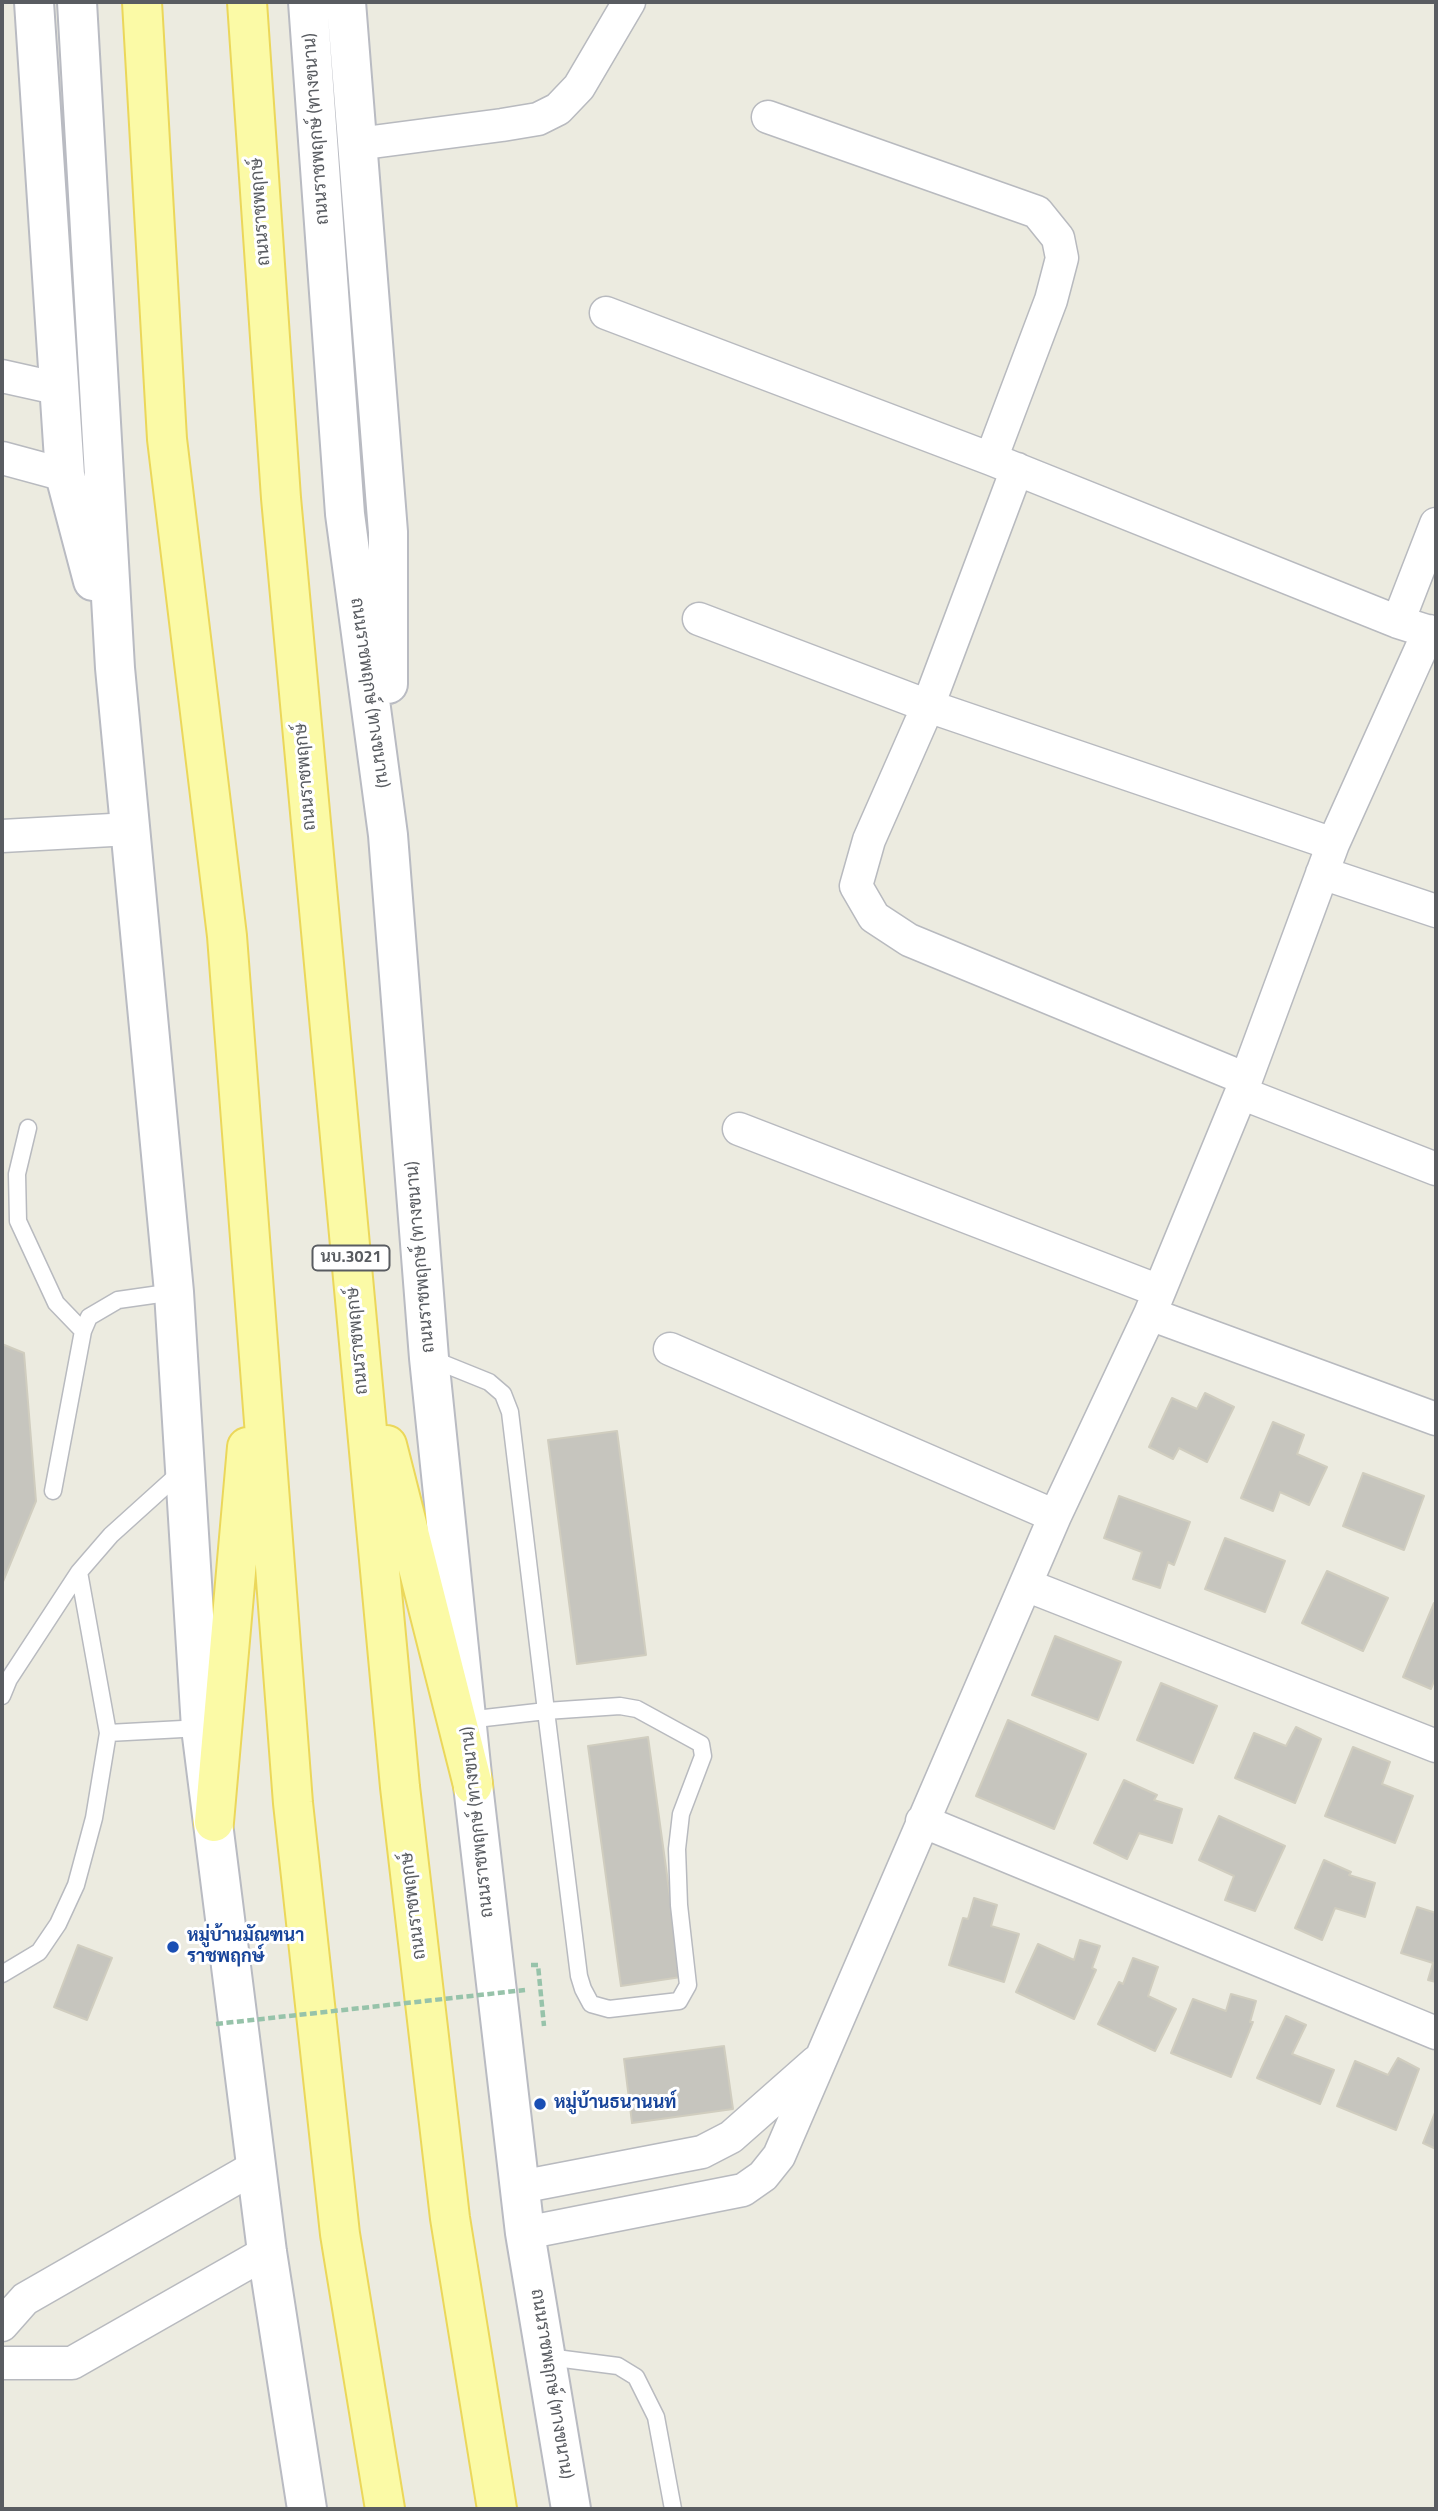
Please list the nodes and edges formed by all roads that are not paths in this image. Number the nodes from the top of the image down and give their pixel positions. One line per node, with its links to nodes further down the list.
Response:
1 (34, 2): 12 (main road)
2 (77, 2): 20 (main road)
3 (142, 2): 35 (main road)
4 (247, 2): 33 (main road, ถนนราชพฤกษ์ / นบ.3021)
5 (308, 2): 23 (main road, ถนนราชพฤกษ์ (ทางขนาน))
6 (346, 2): 9 (main road)
7 (629, 2): 9 (street)
8 (768, 117): 14 (street)
9 (357, 144): 23 (main road)
10 (606, 313): 14 (street)
11 (2, 376): 12 (street)
12 (61, 390): 15 (main road)
13 (2, 458): 15 (street)
14 (1004, 464): 18 (street); 21 (street)
15 (65, 475): 20 (main road)
16 (1436, 524): 18 (street)
17 (699, 619): 21 (street)
18 (1398, 622): 19 (street)
19 (1432, 633): 25 (street)
20 (115, 668): 22 (main road)
21 (928, 706): 25 (street); 27 (street)
22 (130, 829): 24 (street); 31 (main road)
23 (388, 835): 37 (main road, ถนนราชพฤกษ์ (ทางขนาน))
24 (2, 836)
25 (1328, 859): 26 (street); 27 (street)
26 (1436, 911)
27 (1243, 1086): 30 (street); 32 (street)
28 (28, 1128): 34 (lane)
29 (739, 1129): 32 (street)
30 (1436, 1169)
31 (174, 1293): 34 (lane); 39 (main road)
32 (1155, 1303): 38 (street); 41 (street)
33 (357, 1327): 50 (main road); 65 (main road, ถนนราชพฤกษ์ / นบ.3021)
34 (83, 1331): 40 (lane)
35 (257, 1336): 52 (main road); 64 (main road)
36 (670, 1349): 41 (street)
37 (429, 1358): 45 (lane); 46 (main road, ถนนราชพฤกษ์ (ทางขนาน))
38 (1436, 1419)
39 (184, 1469): 42 (lane); 47 (main road)
40 (53, 1491)
41 (1055, 1516): 43 (street)
42 (79, 1572): 44 (lane); 48 (lane)
43 (1026, 1585): 49 (street); 51 (street)
44 (2, 1696)
45 (545, 1711): 45 (lane); 46 (lane)
46 (467, 1720): 50 (main road, ถนนราชพฤกษ์ (ทางขนาน))
47 (201, 1728): 48 (lane); 52 (main road)
48 (108, 1733): 53 (lane)
49 (1436, 1746)
50 (473, 1785): 57 (main road, ถนนราชพฤกษ์ (ทางขนาน))
51 (922, 1821): 54 (street); 55 (street)
52 (214, 1822): 56 (main road)
53 (2, 1974)
54 (1436, 2033)
55 (820, 2059): 57 (street); 58 (street)
56 (257, 2166): 59 (main road); 60 (street)
57 (520, 2188): 58 (main road, ถนนราชพฤกษ์ (ทางขนาน))
58 (525, 2232): 61 (main road, ถนนราชพฤกษ์ (ทางขนาน))
59 (267, 2252): 62 (street); 63 (main road)
60 (2, 2325)
61 (548, 2357): 66 (main road, ถนนราชพฤกษ์ (ทางขนาน)); 67 (lane)
62 (2, 2363)
63 (307, 2509)
64 (385, 2509)
65 (497, 2509)
66 (571, 2509)
67 (673, 2509)

